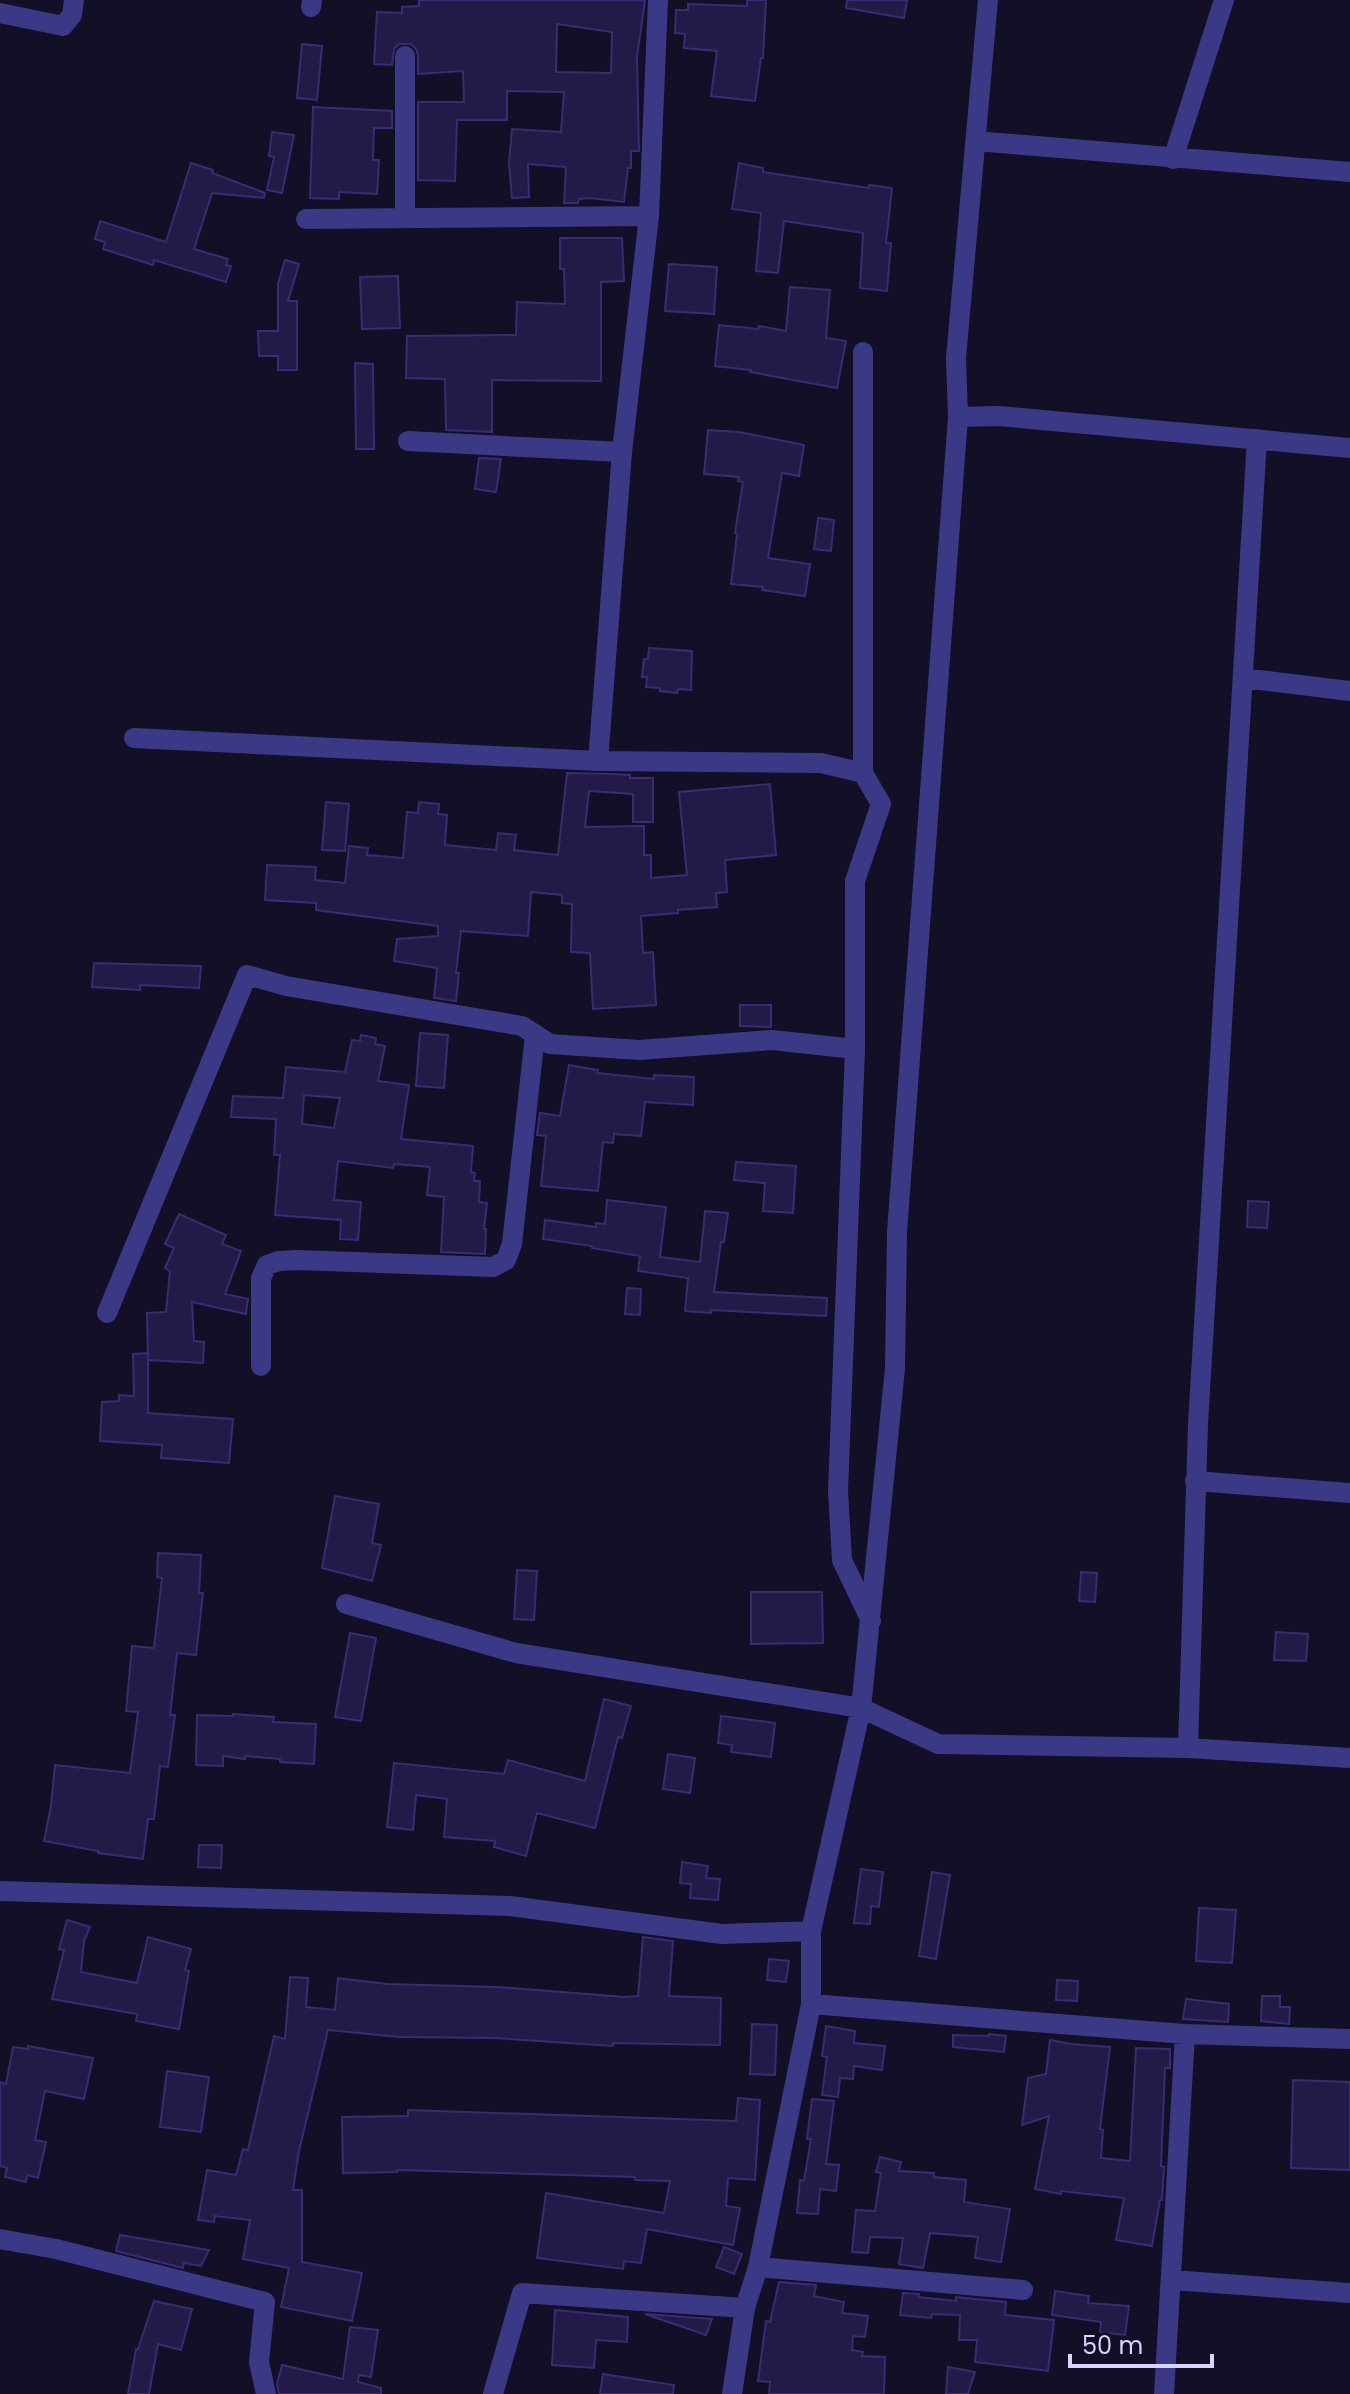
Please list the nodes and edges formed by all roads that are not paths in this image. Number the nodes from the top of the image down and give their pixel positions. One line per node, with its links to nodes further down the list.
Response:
1 (74, 0): 5 (street)
2 (658, 0): 10 (street)
3 (988, 0): 7 (street)
4 (1224, 0): 8 (street)
5 (0, 13)
6 (405, 56): 11 (street)
7 (975, 141): 8 (street); 14 (street)
8 (1173, 159): 9 (street)
9 (1350, 172)
10 (649, 216): 11 (street); 18 (street)
11 (405, 218): 12 (street)
12 (306, 219)
13 (863, 352): 23 (street)
14 (958, 417): 15 (street); 31 (street)
15 (1257, 439): 17 (street); 19 (street)
16 (408, 441): 18 (street)
17 (1350, 448)
18 (622, 452): 22 (street)
19 (1243, 678): 20 (street); 28 (street)
20 (1350, 691)
21 (134, 738): 22 (street)
22 (598, 761): 23 (street)
23 (863, 773): 25 (street)
24 (535, 1035): 25 (street); 26 (street); 27 (street)
25 (855, 1049): 31 (street)
26 (107, 1313)
27 (261, 1366)
28 (1195, 1481): 29 (street); 33 (street)
29 (1350, 1493)
30 (346, 1604): 32 (street)
31 (871, 1621): 32 (street)
32 (861, 1708): 33 (street); 36 (street)
33 (1188, 1748): 34 (street)
34 (1350, 1758)
35 (0, 1891): 36 (street)
36 (811, 1931): 37 (street)
37 (811, 2004): 38 (street); 41 (street)
38 (1185, 2034): 39 (street); 42 (street)
39 (1350, 2039)
40 (0, 2239): 46 (street)
41 (758, 2267): 43 (street); 45 (street)
42 (1171, 2280): 44 (street); 49 (street)
43 (1023, 2290)
44 (1350, 2293)
45 (745, 2308): 47 (street); 48 (street)
46 (266, 2394)
47 (493, 2394)
48 (732, 2394)
49 (1164, 2394)

